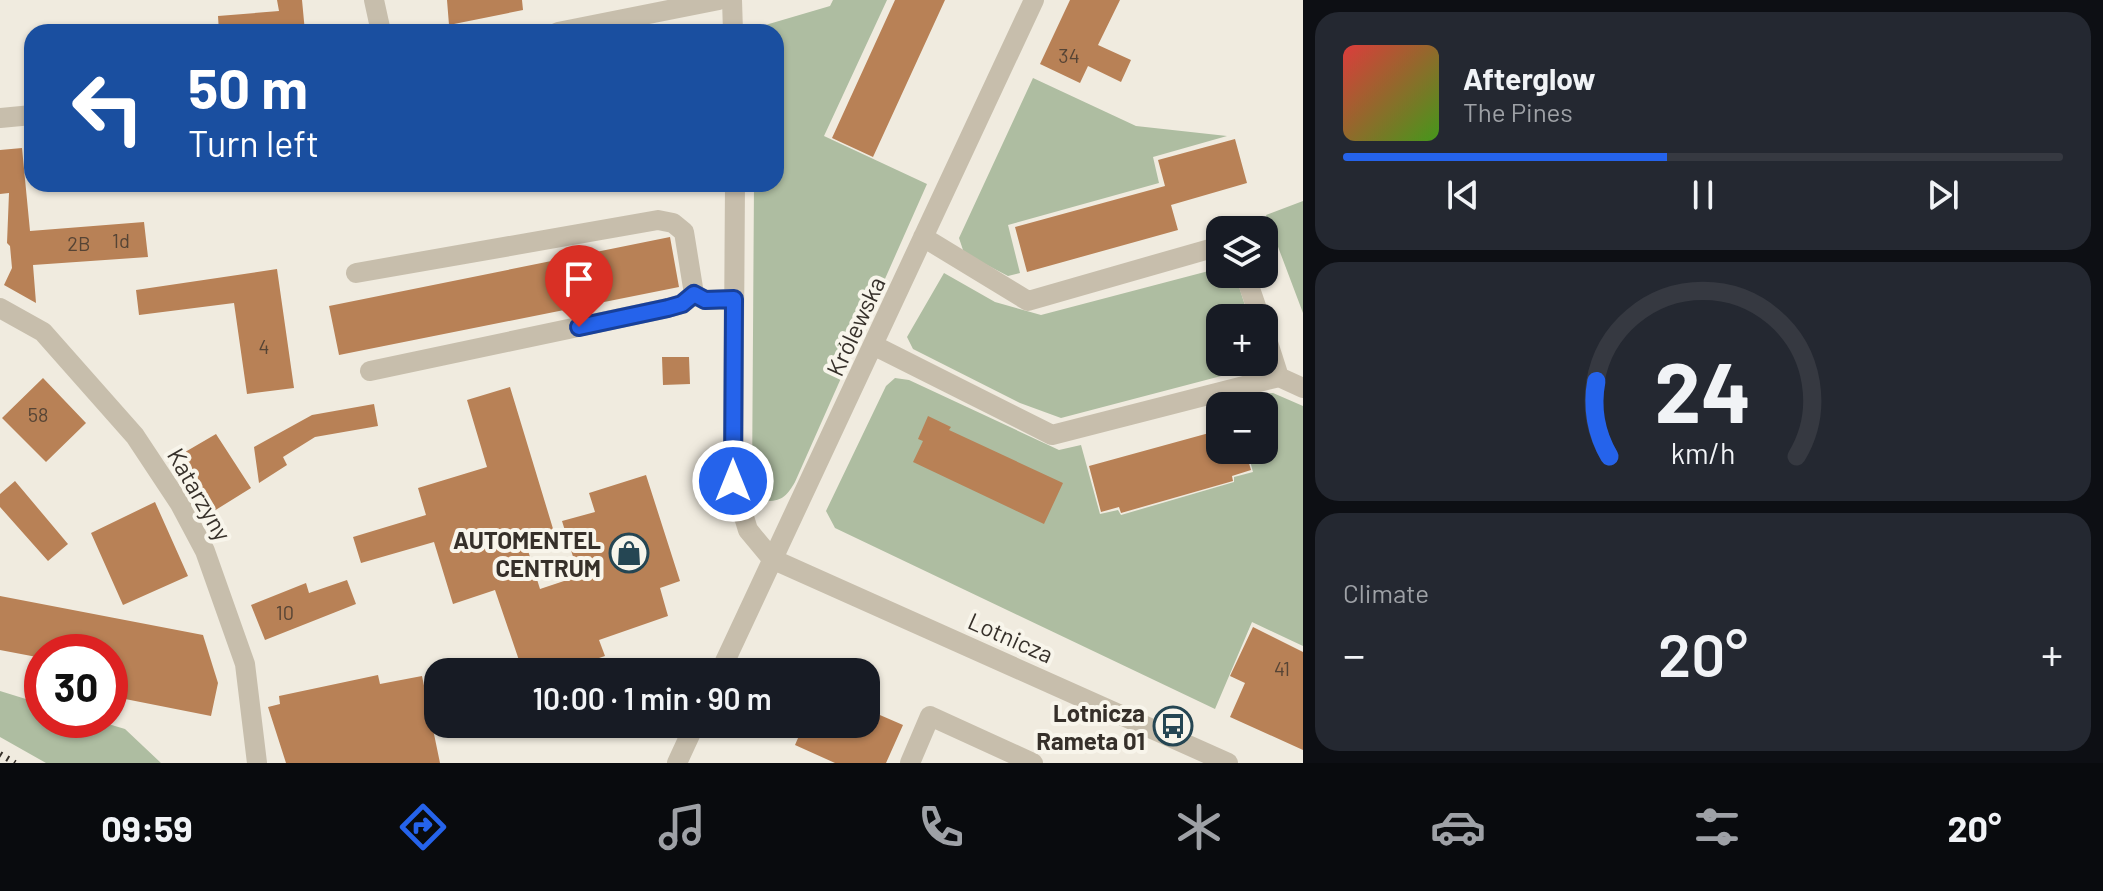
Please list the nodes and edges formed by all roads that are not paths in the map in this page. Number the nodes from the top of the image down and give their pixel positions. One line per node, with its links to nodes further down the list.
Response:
1 (374, 0): 5 (street)
2 (719, 0): 6 (street)
3 (732, 0): 7 (street)
4 (1034, 0): 11 (street, Królewska)
5 (379, 24)
6 (598, 24)
7 (733, 24)
8 (24, 116): 9 (street)
9 (0, 118)
10 (735, 192): 15 (street)
11 (923, 237): 12 (street); 17 (street, Królewska)
12 (1206, 250)
13 (356, 273): 14 (street)
14 (694, 294): 15 (street); 18 (street)
15 (734, 299): 22 (street)
16 (0, 308): 25 (street, Katarzyny)
17 (875, 346): 20 (street); 22 (street, Królewska)
18 (370, 371)
19 (1278, 374): 20 (street)
20 (1279, 377): 21 (street)
21 (1303, 388)
22 (772, 559): 23 (street, Królewska); 29 (street, Lotnicza)
23 (726, 658)
24 (689, 738): 26 (street)
25 (257, 763)
26 (677, 763)
27 (910, 763): 28 (street)
28 (1033, 763)
29 (1228, 763)

